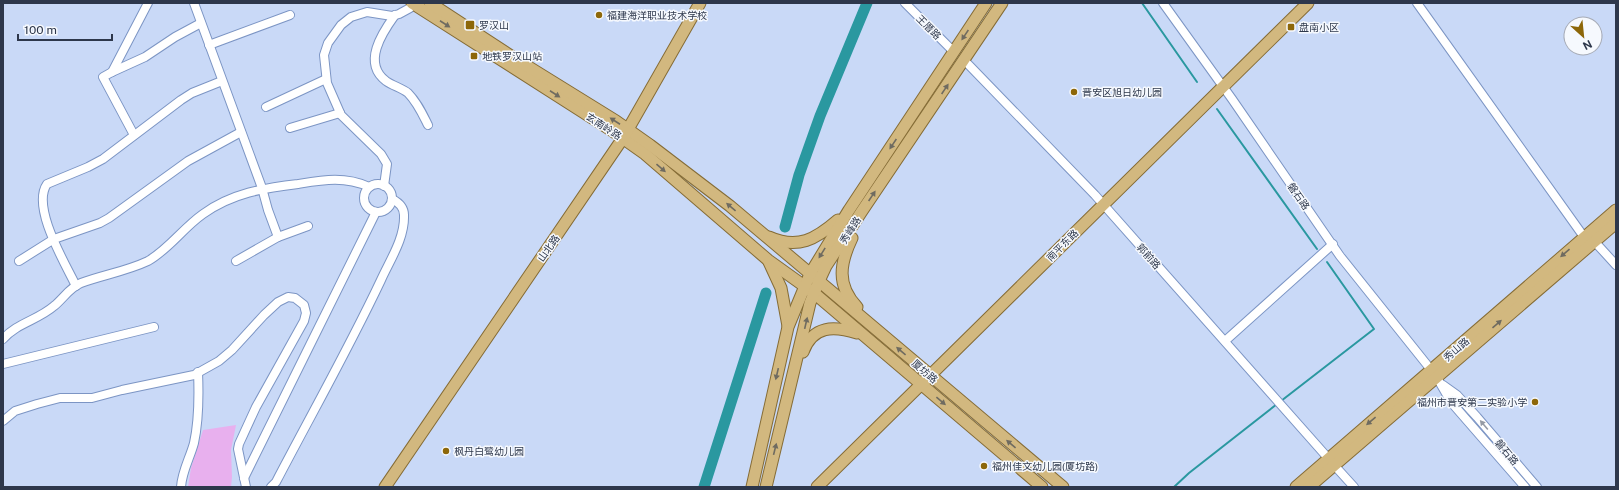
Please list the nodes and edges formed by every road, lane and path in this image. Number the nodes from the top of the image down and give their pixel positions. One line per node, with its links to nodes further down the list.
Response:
1 (148, 3): 20 (street)
2 (194, 3): 16 (street)
3 (430, 3): 30 (main road, 玄南岭路, one-way to 3)
4 (700, 3): 30 (main road, 山北路)
5 (708, 3): 30 (main road, 山北路)
6 (905, 3): 18 (street, 王厝路)
7 (986, 3): 18 (main road, 秀峰路, one-way to 18)
8 (1002, 3): 19 (main road, 秀峰路)
9 (1163, 3): 23 (street, 磐石路)
10 (1298, 3): 23 (main road, 南平东路)
11 (1308, 3): 23 (main road, 南平东路)
12 (1417, 3): 45 (street)
13 (411, 6): 15 (street); 30 (main road, 玄南岭路, one-way to 30)
14 (290, 15): 17 (street)
15 (395, 15): 21 (street); 26 (street)
16 (201, 23): 17 (street); 20 (street)
17 (209, 45): 22 (street)
18 (954, 52): 36 (main road, 秀峰路, one-way to 36)
19 (964, 60): 35 (street, 郭前路); 38 (main road, 秀峰路, one-way to 19)
20 (112, 72): 29 (street)
21 (326, 79): 24 (street); 25 (street)
22 (222, 81): 28 (street); 29 (street)
23 (1220, 83): 35 (main road, 南平东路); 46 (street, 磐石路)
24 (266, 107)
25 (340, 113): 27 (street); 31 (street)
26 (428, 125)
27 (290, 128)
28 (241, 132): 33 (street); 44 (street)
29 (134, 135): 44 (street)
30 (629, 136): 42 (main road, 玄南岭路, one-way to 30); 51 (main road, 玄南岭路, one-way to 51); 73 (main road, 山北路); 74 (main road, 山北路)
31 (384, 186): 32 (street); 34 (street)
32 (369, 187): 33 (street); 39 (street)
33 (262, 188): 43 (street); 53 (street)
34 (392, 199): 39 (street); 72 (street)
35 (1101, 201): 60 (street, 郭前路); 64 (main road, 南平东路)
36 (849, 210): 42 (main road); 52 (main road, 秀峰路, one-way to 52)
37 (1616, 210): 45 (main road, 秀山路)
38 (862, 211): 52 (main road, 秀峰路); 55 (main road)
39 (376, 212): 69 (street)
40 (1616, 223): 45 (main road, 秀山路)
41 (308, 226): 43 (street)
42 (760, 233): 47 (main road, 玄南岭路)
43 (278, 236): 49 (street)
44 (54, 239): 48 (street); 53 (street)
45 (1589, 239): 50 (street); 65 (main road, 秀山路)
46 (1333, 244): 60 (street); 65 (street, 磐石路)
47 (787, 255): 52 (main road, 厦坊路)
48 (19, 261)
49 (236, 261)
50 (1616, 265)
51 (779, 273): 54 (main road, 厦坊路); 57 (main road)
52 (814, 277): 54 (main road, 秀峰路); 55 (main road, 厦坊路)
53 (76, 286): 59 (street)
54 (809, 290): 57 (main road, 秀峰路); 58 (main road, 厦坊路); 63 (main road, 秀峰路, one-way to 54)
55 (869, 323): 64 (main road, 厦坊路, one-way to 55)
56 (154, 327): 61 (street)
57 (788, 328): 75 (main road, 秀峰路, one-way to 75)
58 (862, 335): 63 (main road); 66 (main road, 厦坊路)
59 (3, 338)
60 (1225, 341): 68 (street, 郭前路)
61 (3, 364)
62 (198, 372): 67 (street); 69 (street); 70 (street)
63 (794, 372): 76 (main road, 秀峰路, one-way to 63)
64 (928, 374): 66 (main road, 南平东路); 80 (main road, 厦坊路, one-way to 64)
65 (1436, 377): 68 (main road, 秀山路); 84 (street, 磐石路); 85 (street, 磐石路, one-way to 65)
66 (919, 382): 77 (main road, 南平东路); 78 (main road, 南平东路); 79 (main road, 厦坊路, one-way to 79)
67 (3, 421)
68 (1331, 461): 81 (main road, 秀山路); 82 (main road, 秀山路); 83 (street, 郭前路)
69 (244, 478): 71 (street)
70 (181, 487)
71 (246, 487)
72 (271, 487)
73 (385, 487)
74 (394, 487)
75 (752, 487)
76 (766, 487)
77 (811, 487)
78 (817, 487)
79 (1042, 487)
80 (1063, 487)
81 (1296, 487)
82 (1309, 487)
83 (1354, 487)
84 (1525, 487)
85 (1537, 487)

